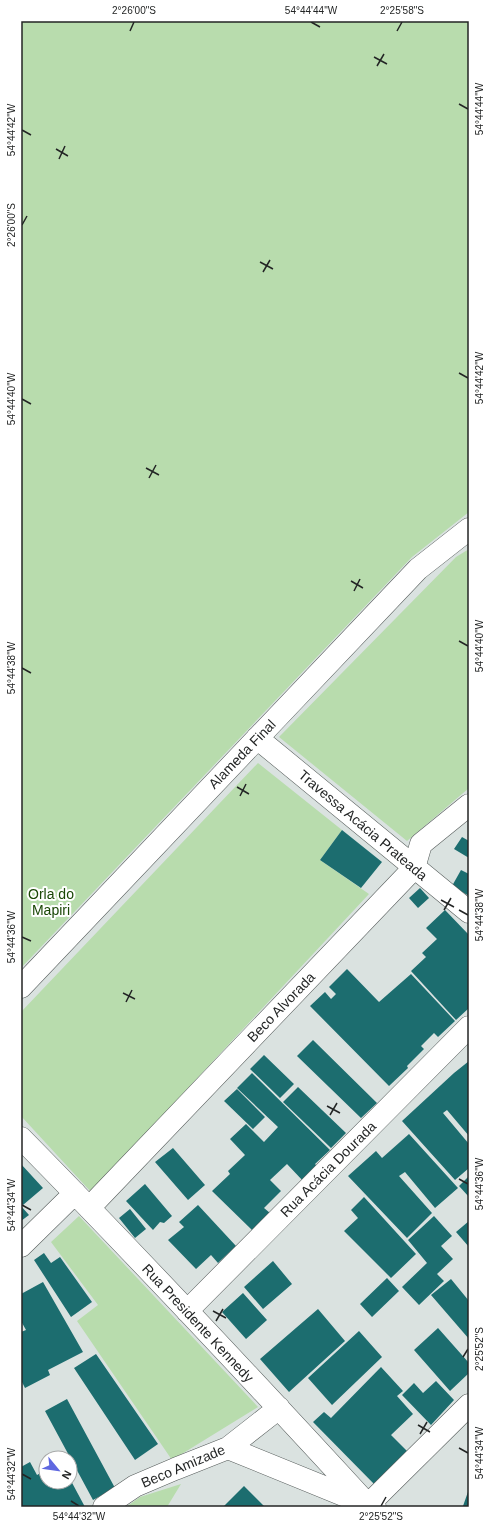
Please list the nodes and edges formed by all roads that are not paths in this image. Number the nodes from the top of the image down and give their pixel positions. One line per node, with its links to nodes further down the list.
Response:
1 (469, 529): 2 (street, Alameda Final)
2 (257, 738): 4 (street, Travessa Acácia Prateada); 6 (street, Alameda Final)
3 (469, 805): 4 (street, Beco Alvorada)
4 (414, 868): 5 (street, Travessa Acácia Prateada); 9 (street, Beco Alvorada)
5 (469, 912)
6 (21, 987)
7 (469, 1027): 11 (street, Rua Acácia Dourada)
8 (21, 1138): 9 (street, Rua Presidente Kennedy)
9 (82, 1201): 10 (street, Beco Alvorada); 11 (street, Rua Presidente Kennedy)
10 (21, 1246)
11 (187, 1311): 13 (street, Rua Presidente Kennedy)
12 (469, 1405): 15 (street)
13 (279, 1408): 14 (street, Beco Amizade); 15 (street, Rua Presidente Kennedy)
14 (228, 1448): 15 (street); 16 (street, Beco Amizade)
15 (371, 1506)
16 (104, 1507)

